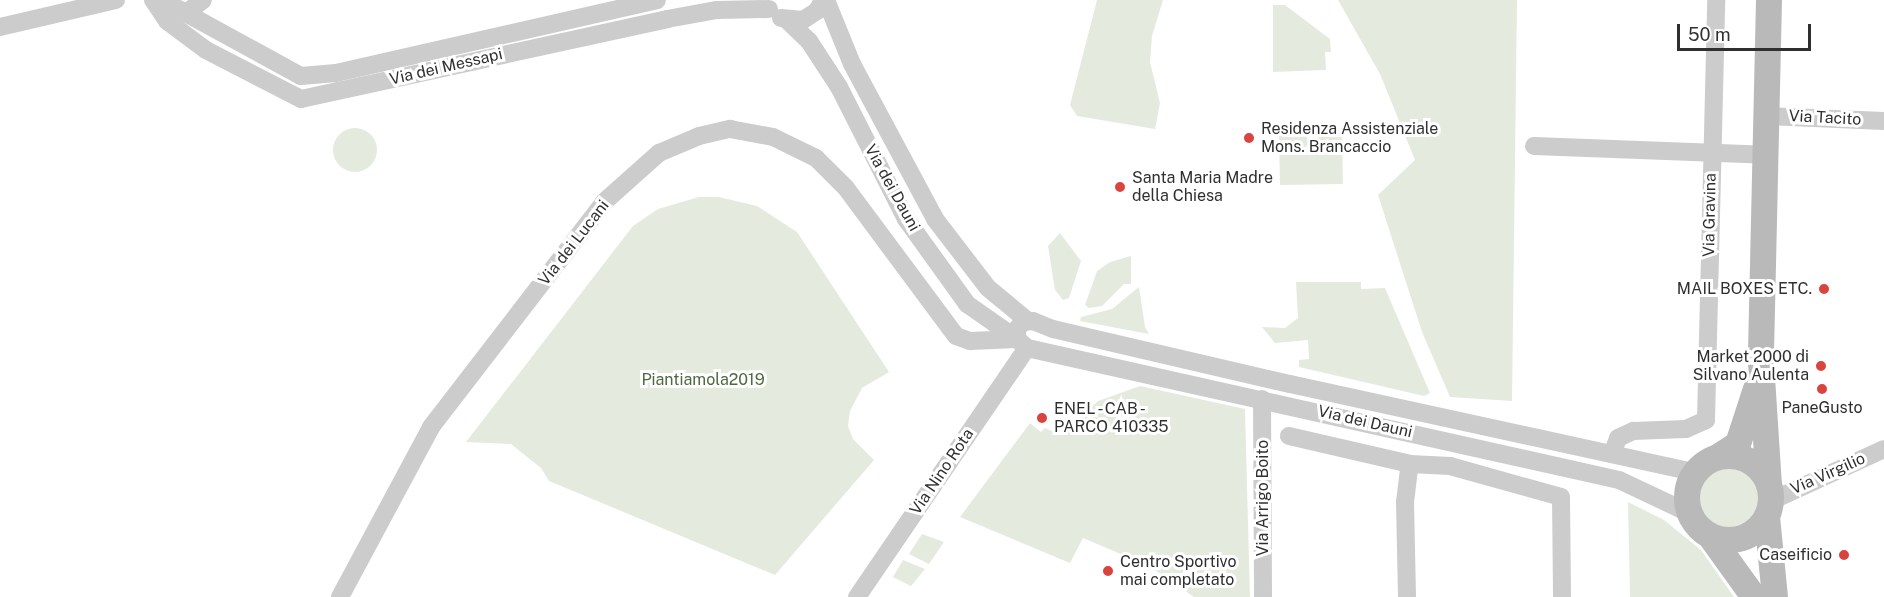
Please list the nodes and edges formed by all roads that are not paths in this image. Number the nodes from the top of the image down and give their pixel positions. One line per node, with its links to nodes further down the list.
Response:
1 (116, 0): 14 (street)
2 (153, 0): 19 (street, Via dei Messapi)
3 (162, 0): 11 (street, Via dei Messapi)
4 (203, 0): 11 (street)
5 (657, 0): 15 (street, Via dei Messapi)
6 (663, 0): 12 (street)
7 (825, 0): 13 (street); 18 (street, Via dei Dauni)
8 (1716, 0): 24 (street, Via Gravina)
9 (1769, 0): 21 (main road)
10 (766, 4): 12 (street, Via dei Messapi); 13 (street, Via dei Dauni)
11 (186, 13): 16 (street, Via dei Messapi)
12 (667, 19): 17 (street, Via dei Messapi)
13 (787, 20): 20 (street, Via dei Dauni)
14 (0, 27)
15 (459, 45): 16 (street, Via dei Messapi); 17 (street)
16 (383, 62): 19 (street)
17 (465, 63): 19 (street, Via dei Messapi)
18 (859, 76): 20 (street); 27 (street, Via dei Dauni)
19 (388, 81)
20 (839, 87): 26 (street, Via dei Dauni)
21 (1766, 116): 22 (street, Via Tacito); 25 (main road)
22 (1884, 121)
23 (1534, 146): 24 (street, Via Gravina)
24 (1711, 153): 25 (street, Via Gravina); 36 (street, Via Gravina)
25 (1765, 155): 30 (main road)
26 (982, 316): 28 (street); 29 (street, Via dei Dauni)
27 (1032, 321): 29 (street, Via Nino Rota); 29 (street); 31 (street, Via dei Dauni)
28 (970, 341): 29 (street); 43 (street, Via dei Lucani)
29 (1026, 345): 32 (street, Via dei Dauni); 44 (street, Via Nino Rota)
30 (1761, 368): 37 (main road); 40 (main road)
31 (1290, 384): 33 (street); 36 (street, Via dei Dauni)
32 (1262, 399): 33 (street, Via dei Dauni); 45 (street, Via Arrigo Boito)
33 (1288, 405): 41 (street, Via dei Dauni)
34 (1289, 436): 38 (street)
35 (1884, 449): 40 (street, Via Virgilio)
36 (1612, 454): 39 (street, Via dei Dauni)
37 (1718, 457): 39 (main road); 40 (main road)
38 (1410, 464): 46 (street); 47 (street)
39 (1695, 472): 41 (main road)
40 (1769, 501): 42 (main road); 49 (main road)
41 (1689, 513): 42 (main road)
42 (1710, 536): 48 (main road)
43 (340, 597)
44 (857, 597)
45 (1263, 597)
46 (1407, 597)
47 (1562, 597)
48 (1754, 597)
49 (1775, 597)

